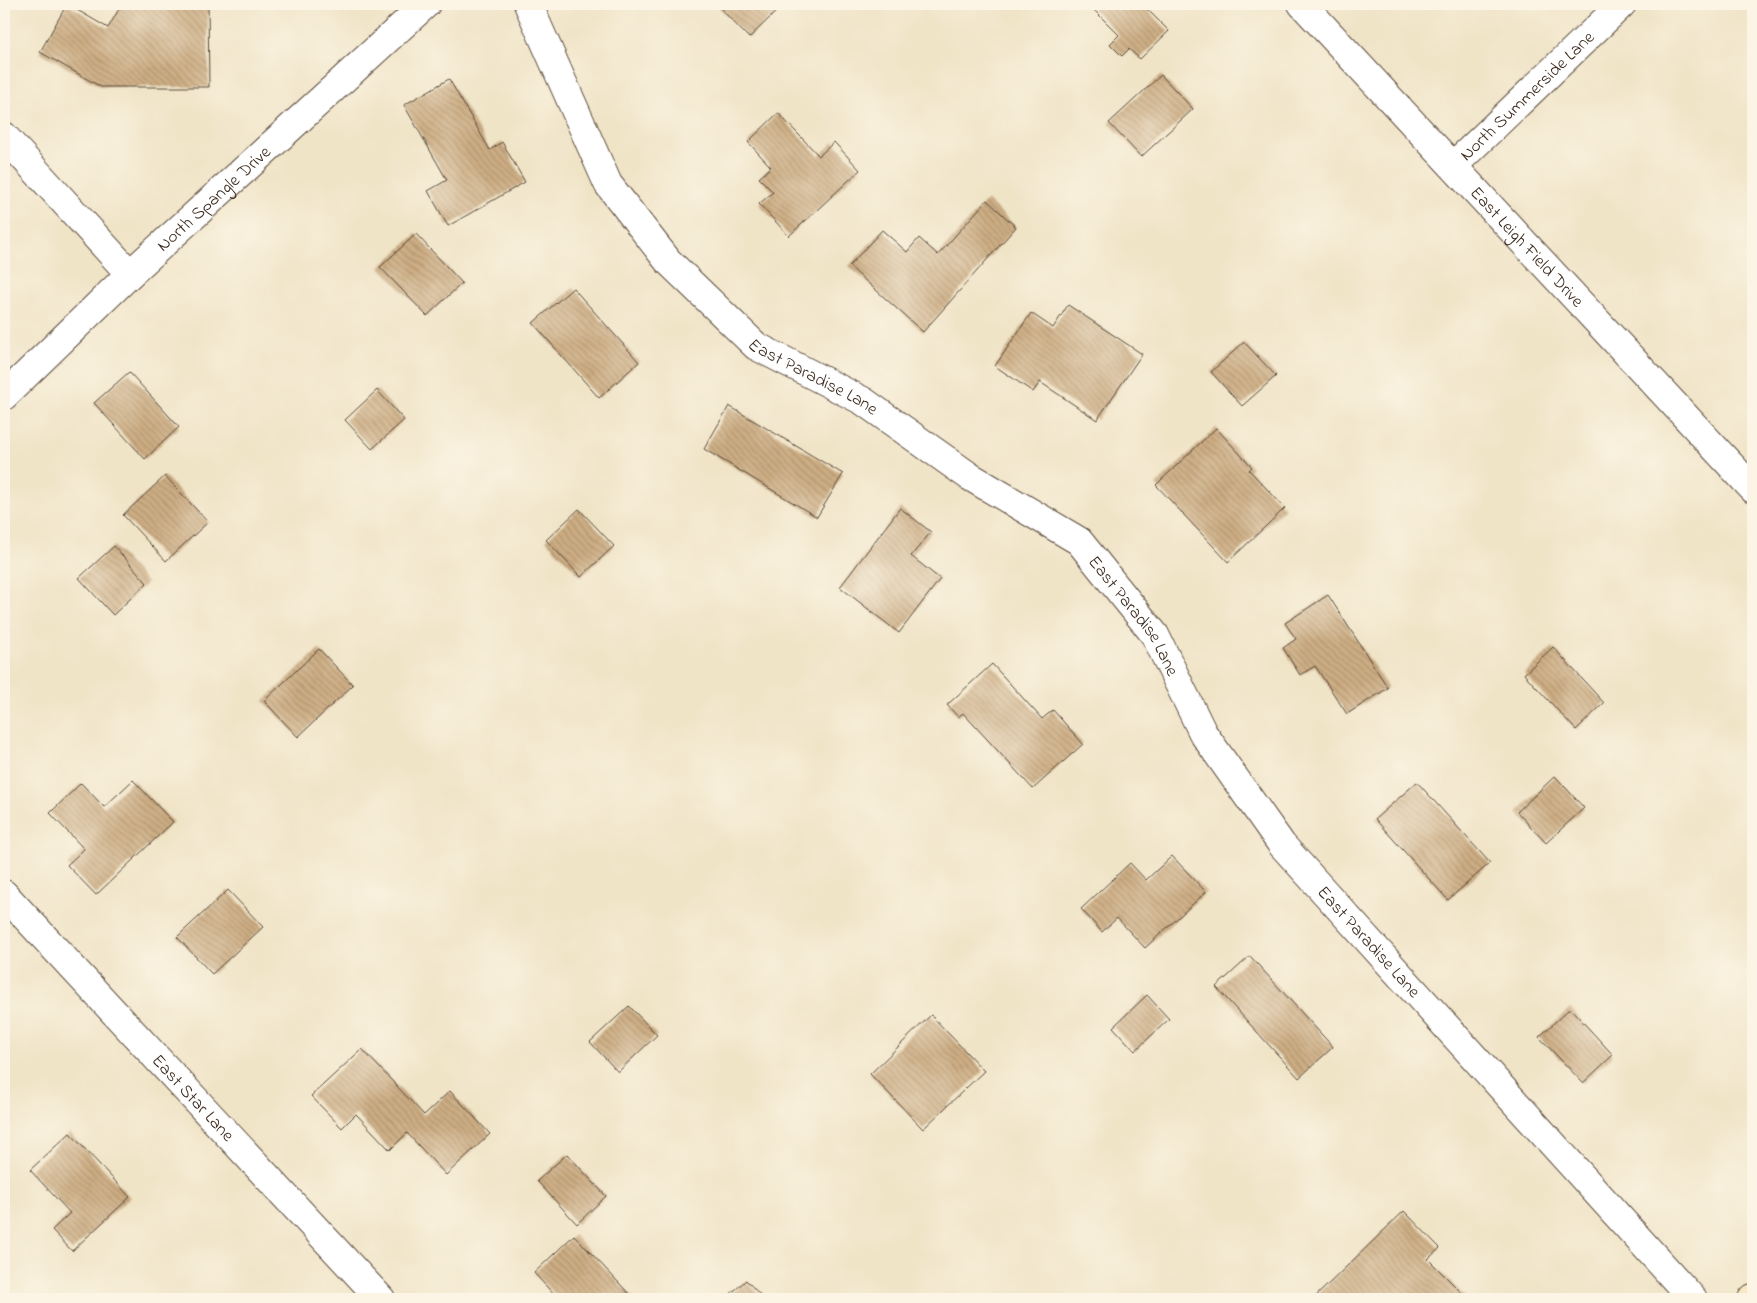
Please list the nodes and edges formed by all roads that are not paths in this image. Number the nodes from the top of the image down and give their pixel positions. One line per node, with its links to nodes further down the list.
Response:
1 (426, 4): 7 (street, North Spangle Drive)
2 (528, 4): 12 (street, East Paradise Lane)
3 (1302, 4): 6 (street, East Leigh Field Drive)
4 (1622, 4): 6 (street, North Summerside Lane)
5 (4, 136): 7 (street)
6 (1453, 166): 9 (street, East Leigh Field Drive)
7 (130, 274): 8 (street, North Spangle Drive)
8 (4, 396)
9 (1753, 488)
10 (4, 894): 11 (street, East Star Lane)
11 (382, 1299)
12 (1693, 1299)

